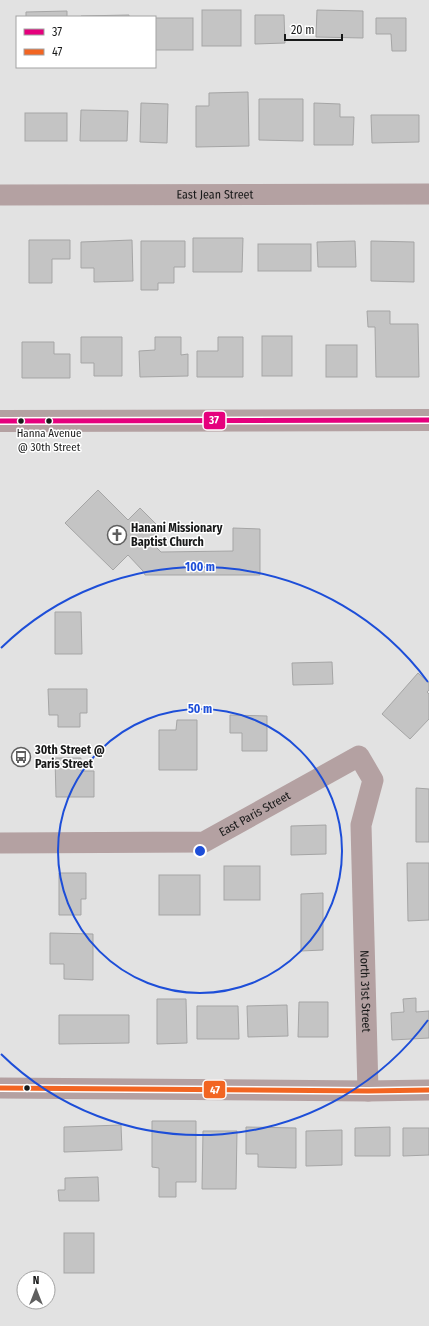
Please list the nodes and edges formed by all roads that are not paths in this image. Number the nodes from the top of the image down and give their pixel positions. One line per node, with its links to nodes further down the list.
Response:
1 (429, 194): 2 (street, East Jean Street)
2 (0, 195)
3 (429, 420): 4 (street)
4 (0, 421)
5 (0, 843): 6 (street, East Paris Street)
6 (363, 892): 9 (street, North 31st Street)
7 (0, 1088): 9 (street)
8 (429, 1090): 9 (street)
9 (368, 1091)

